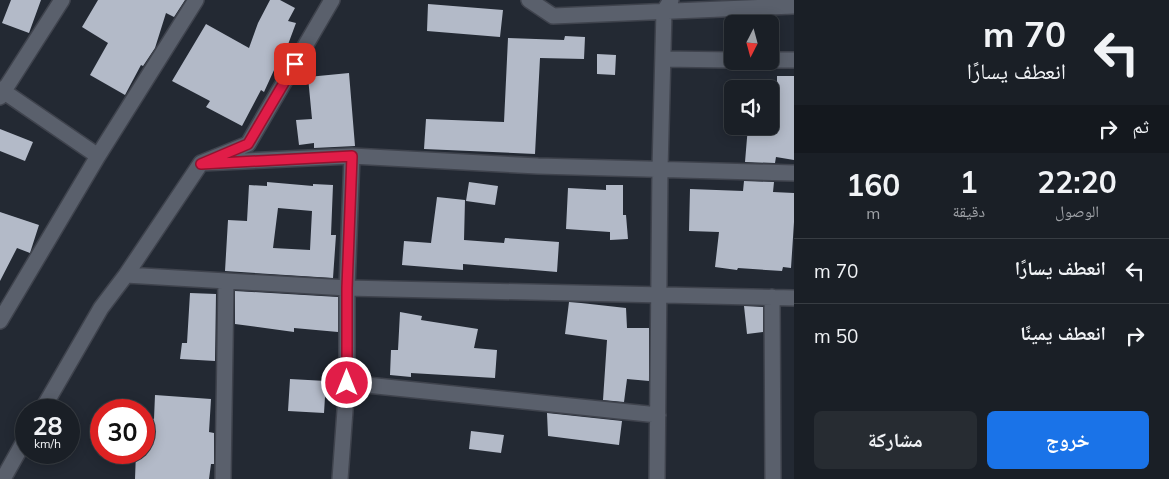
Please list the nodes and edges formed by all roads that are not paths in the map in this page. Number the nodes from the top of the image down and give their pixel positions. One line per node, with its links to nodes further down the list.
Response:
1 (62, 0): 11 (street)
2 (196, 0): 12 (street)
3 (332, 0): 14 (street)
4 (534, 2): 5 (street)
5 (667, 5): 6 (street); 7 (street)
6 (794, 6)
7 (663, 59): 8 (street); 15 (street)
8 (724, 60)
9 (779, 60): 10 (street)
10 (794, 60)
11 (1, 92): 12 (street)
12 (98, 156): 23 (street)
13 (352, 156): 14 (street); 15 (street); 19 (street)
14 (201, 164): 17 (street)
15 (660, 169): 16 (street); 20 (street)
16 (794, 173)
17 (126, 275): 18 (street); 25 (street)
18 (226, 280): 19 (street); 29 (street)
19 (347, 288): 20 (street); 24 (street)
20 (659, 296): 21 (street); 26 (street)
21 (772, 297): 22 (street); 32 (street)
22 (794, 298)
23 (0, 321)
24 (347, 383): 26 (street); 30 (street)
25 (48, 399)
26 (658, 415): 31 (street)
27 (15, 458): 28 (street)
28 (3, 479)
29 (223, 479)
30 (340, 479)
31 (657, 479)
32 (773, 479)

